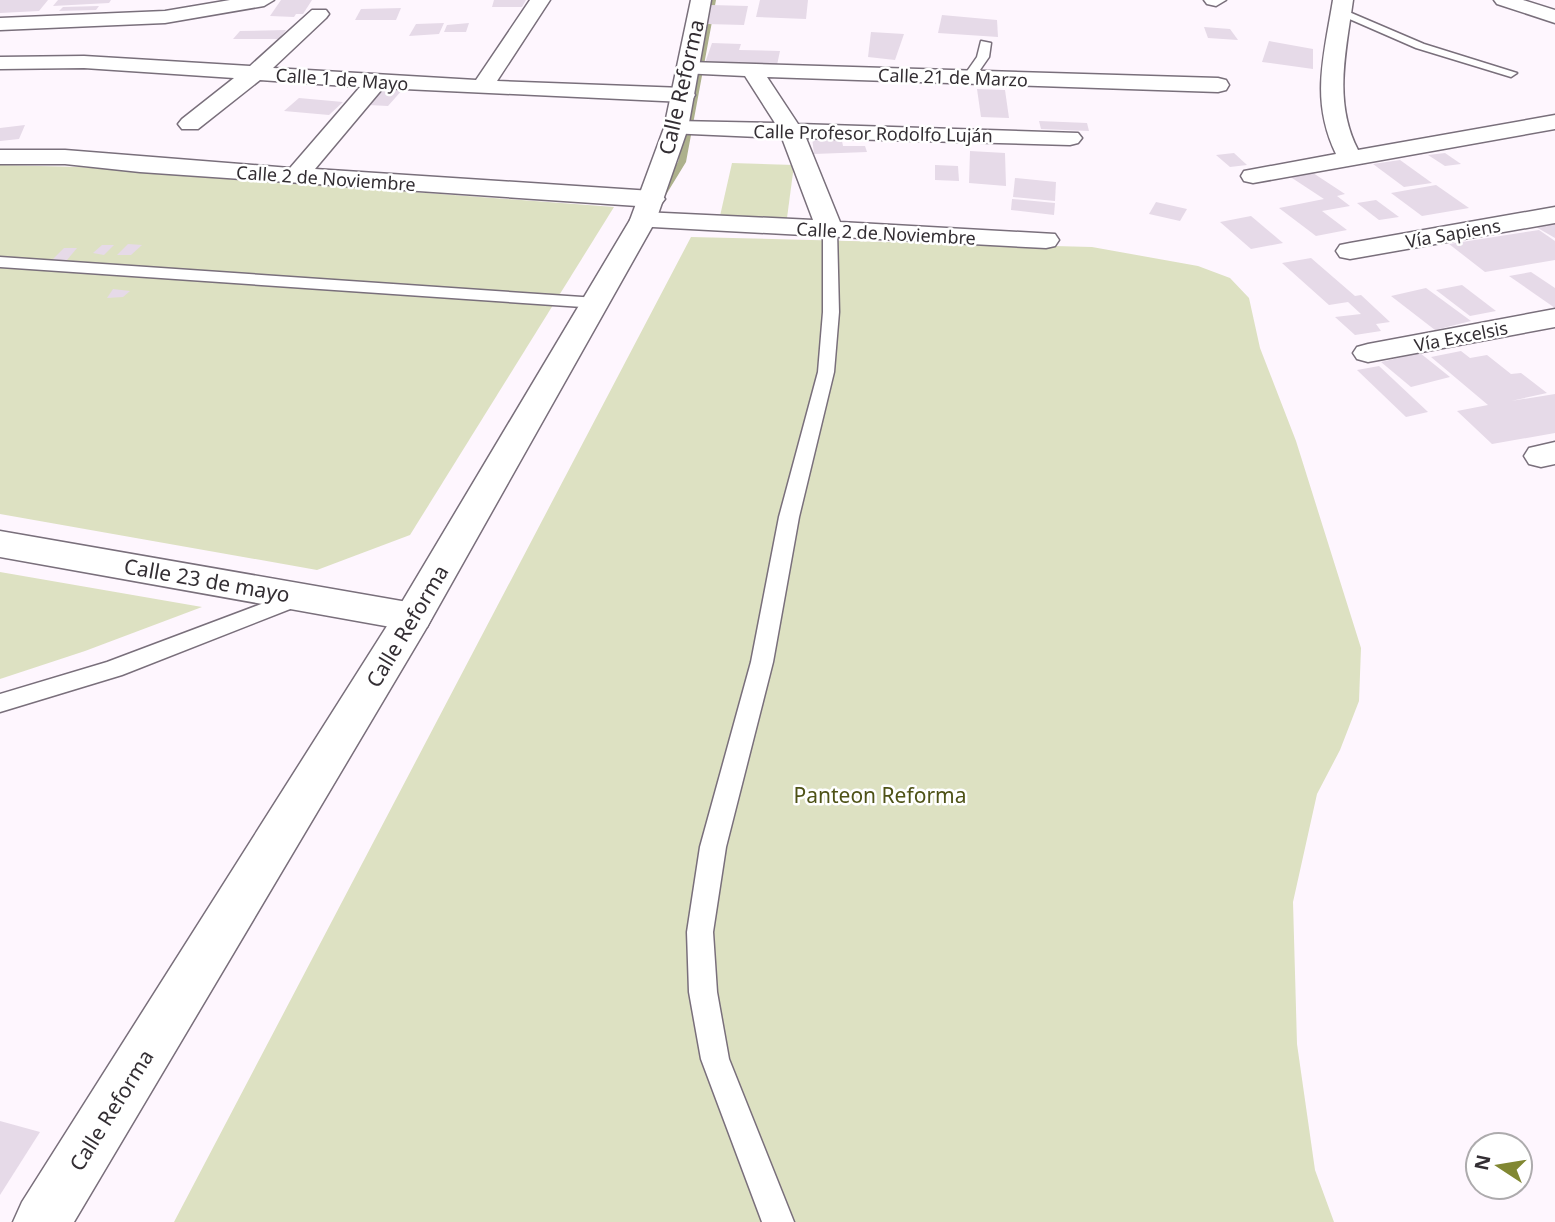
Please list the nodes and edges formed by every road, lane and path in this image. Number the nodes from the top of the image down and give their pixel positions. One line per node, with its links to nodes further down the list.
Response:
1 (264, 0): 8 (street)
2 (540, 0): 17 (street)
3 (701, 0): 18 (street, Calle Reforma)
4 (1504, 0): 7 (street)
5 (1342, 3): 13 (lane); 24 (street)
6 (319, 14): 12 (street)
7 (1555, 17)
8 (0, 23)
9 (985, 43): 14 (lane)
10 (0, 62): 12 (street, Calle 1 de Mayo)
11 (752, 70): 14 (street, Calle 21 de Marzo); 18 (street, Calle 21 de Marzo); 21 (street)
12 (255, 73): 15 (street, Calle 1 de Mayo); 20 (street)
13 (1511, 73)
14 (969, 77): 16 (street, Calle 21 de Marzo)
15 (376, 81): 17 (street, Calle 1 de Mayo); 25 (street)
16 (1218, 85)
17 (482, 87): 18 (street, Calle 1 de Mayo)
18 (683, 97): 21 (street, Calle Profesor Rodolfo Luján); 27 (street, Calle Reforma)
19 (1555, 122): 24 (street)
20 (190, 124)
21 (791, 131): 22 (street, Calle Profesor Rodolfo Luján); 29 (street)
22 (1070, 138)
23 (0, 157): 25 (street, Calle 2 de Noviembre)
24 (1350, 158): 26 (street)
25 (296, 176): 27 (street, Calle 2 de Noviembre)
26 (1254, 176)
27 (648, 210): 29 (street, Calle 2 de Noviembre); 33 (street, Calle Reforma)
28 (1555, 215): 31 (street, Vía Sapiens)
29 (830, 230): 30 (street, Calle 2 de Noviembre); 41 (lane)
30 (1046, 240)
31 (1350, 251)
32 (0, 262): 33 (lane)
33 (597, 303): 38 (street, Calle Reforma)
34 (1555, 318): 35 (street, Vía Excelsis)
35 (1368, 354)
36 (0, 544): 37 (street, Calle 23 de mayo)
37 (301, 597): 38 (street, Calle 23 de mayo); 39 (lane)
38 (413, 617): 40 (street, Calle Reforma)
39 (0, 703)
40 (42, 1222)
41 (778, 1222)

